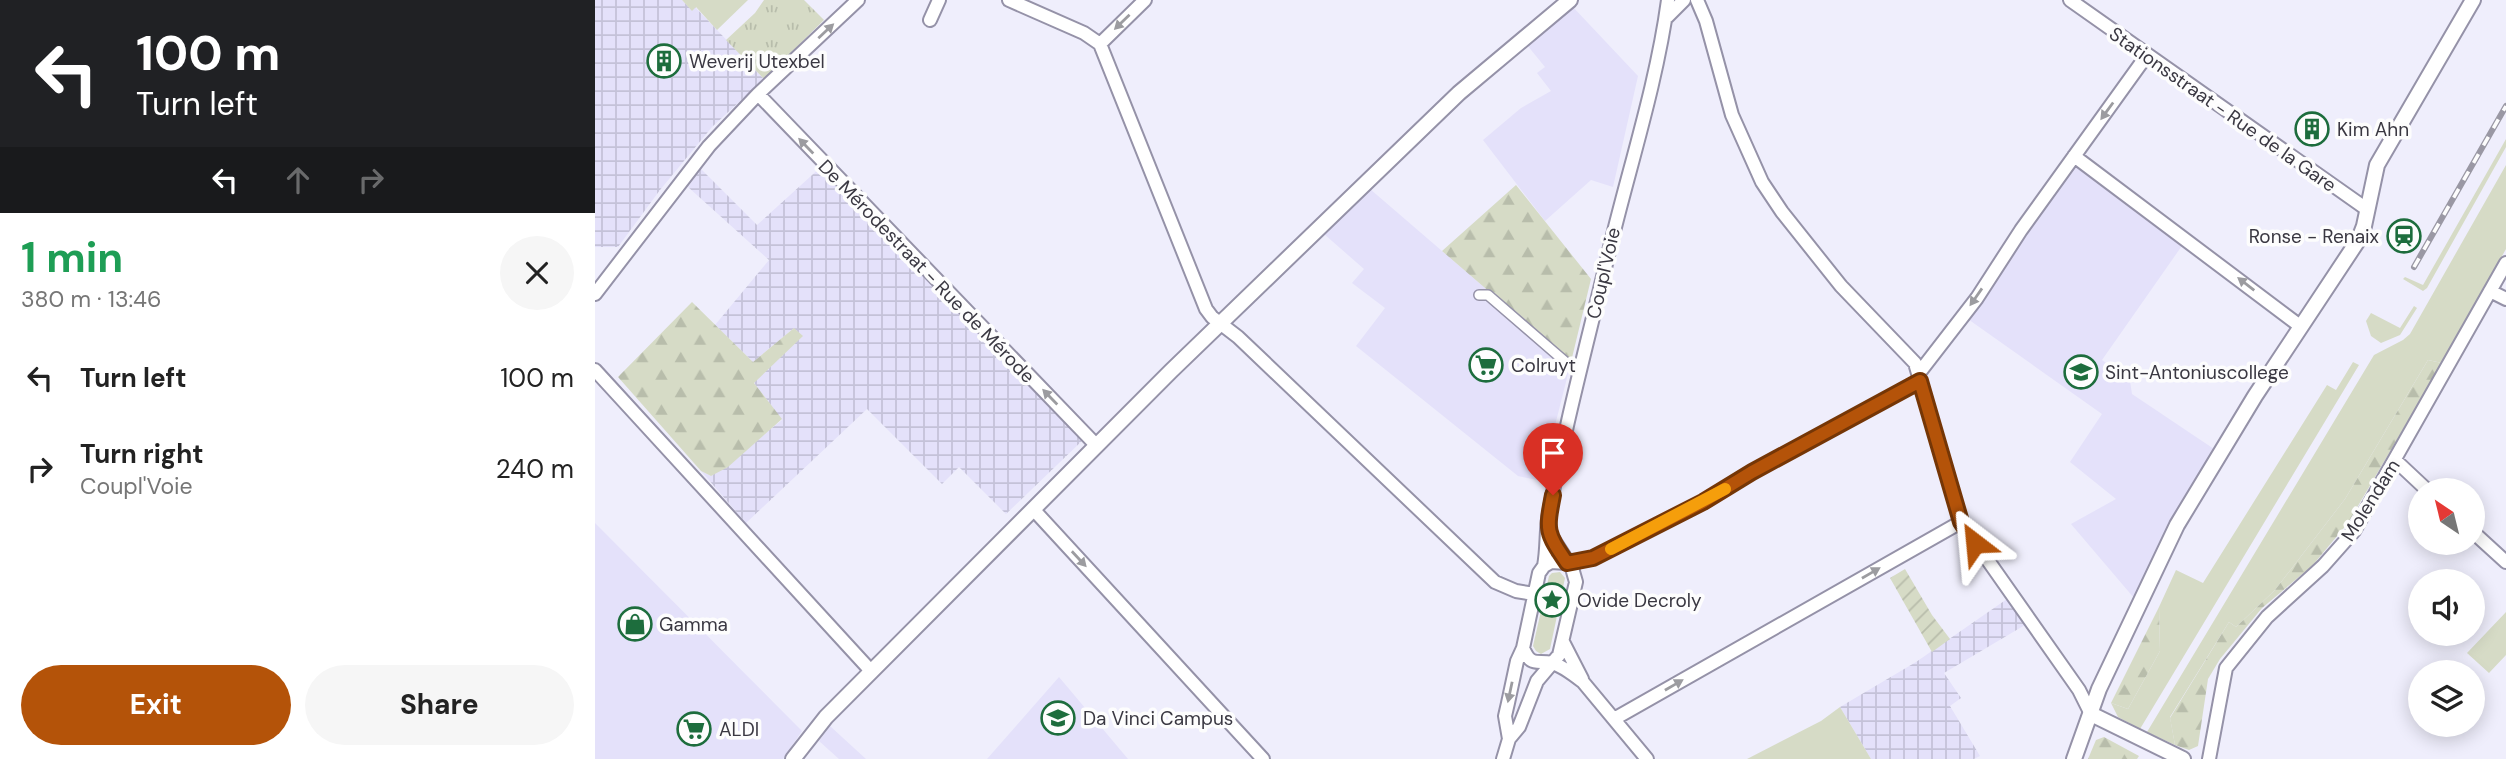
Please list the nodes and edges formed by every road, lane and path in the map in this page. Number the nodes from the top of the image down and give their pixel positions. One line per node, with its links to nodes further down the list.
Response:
1 (858, 0): 15 (street, one-way to 1)
2 (939, 0): 12 (street)
3 (1009, 0): 13 (street)
4 (1145, 0): 13 (street, one-way to 13)
5 (1570, 0): 23 (street)
6 (1668, 0): 11 (street, Coupl'Voie)
7 (1684, 0): 11 (street)
8 (1697, 0): 27 (street)
9 (2471, 1): 17 (street)
10 (2075, 4): 14 (street, Stationsstraat - Rue de la Gare)
11 (1667, 17): 25 (street, Coupl'Voie)
12 (930, 19)
13 (1100, 44): 23 (street)
14 (2147, 55): 16 (street, one-way to 16); 17 (street, Stationsstraat - Rue de la Gare)
15 (758, 94): 20 (street); 28 (street, De Mérodestraat - Rue de Mérode, one-way to 15)
16 (2074, 156): 24 (street, one-way to 16); 27 (street, one-way to 27)
17 (2368, 210): 24 (street)
18 (2506, 264): 19 (street, Molendam)
19 (2490, 291): 22 (street); 29 (street, Molendam)
20 (595, 294)
21 (1479, 295): 25 (street)
22 (2506, 299)
23 (1220, 324): 28 (street); 38 (street)
24 (2300, 326): 44 (street)
25 (1581, 368): 33 (street, Coupl'Voie)
26 (595, 370): 42 (street)
27 (1920, 377): 32 (street); 36 (street)
28 (1097, 446): 31 (street)
29 (2395, 460): 30 (street); 53 (street, Molendam)
30 (2414, 478)
31 (1033, 509): 42 (street); 48 (street, one-way to 48)
32 (1961, 522): 44 (street); 45 (street, one-way to 32)
33 (1548, 531): 36 (street); 37 (street, Coupl'Voie)
34 (2485, 543): 35 (street)
35 (2506, 562)
36 (1567, 563): 37 (street); 39 (street)
37 (1544, 566): 38 (street, Coupl'Voie)
38 (1534, 594): 40 (street, Coupl'Voie)
39 (1563, 642): 41 (street); 43 (street)
40 (1523, 648): 41 (street); 46 (street, Coupl'Voie, one-way to 46)
41 (1551, 663): 43 (street); 46 (street)
42 (871, 671): 47 (street)
43 (1583, 682): 45 (street)
44 (2091, 714): 51 (street); 52 (street)
45 (1614, 719): 50 (street)
46 (1509, 739): 49 (street)
47 (793, 759)
48 (1263, 759)
49 (1503, 759)
50 (1647, 759)
51 (2074, 759)
52 (2183, 759)
53 (2209, 759)

